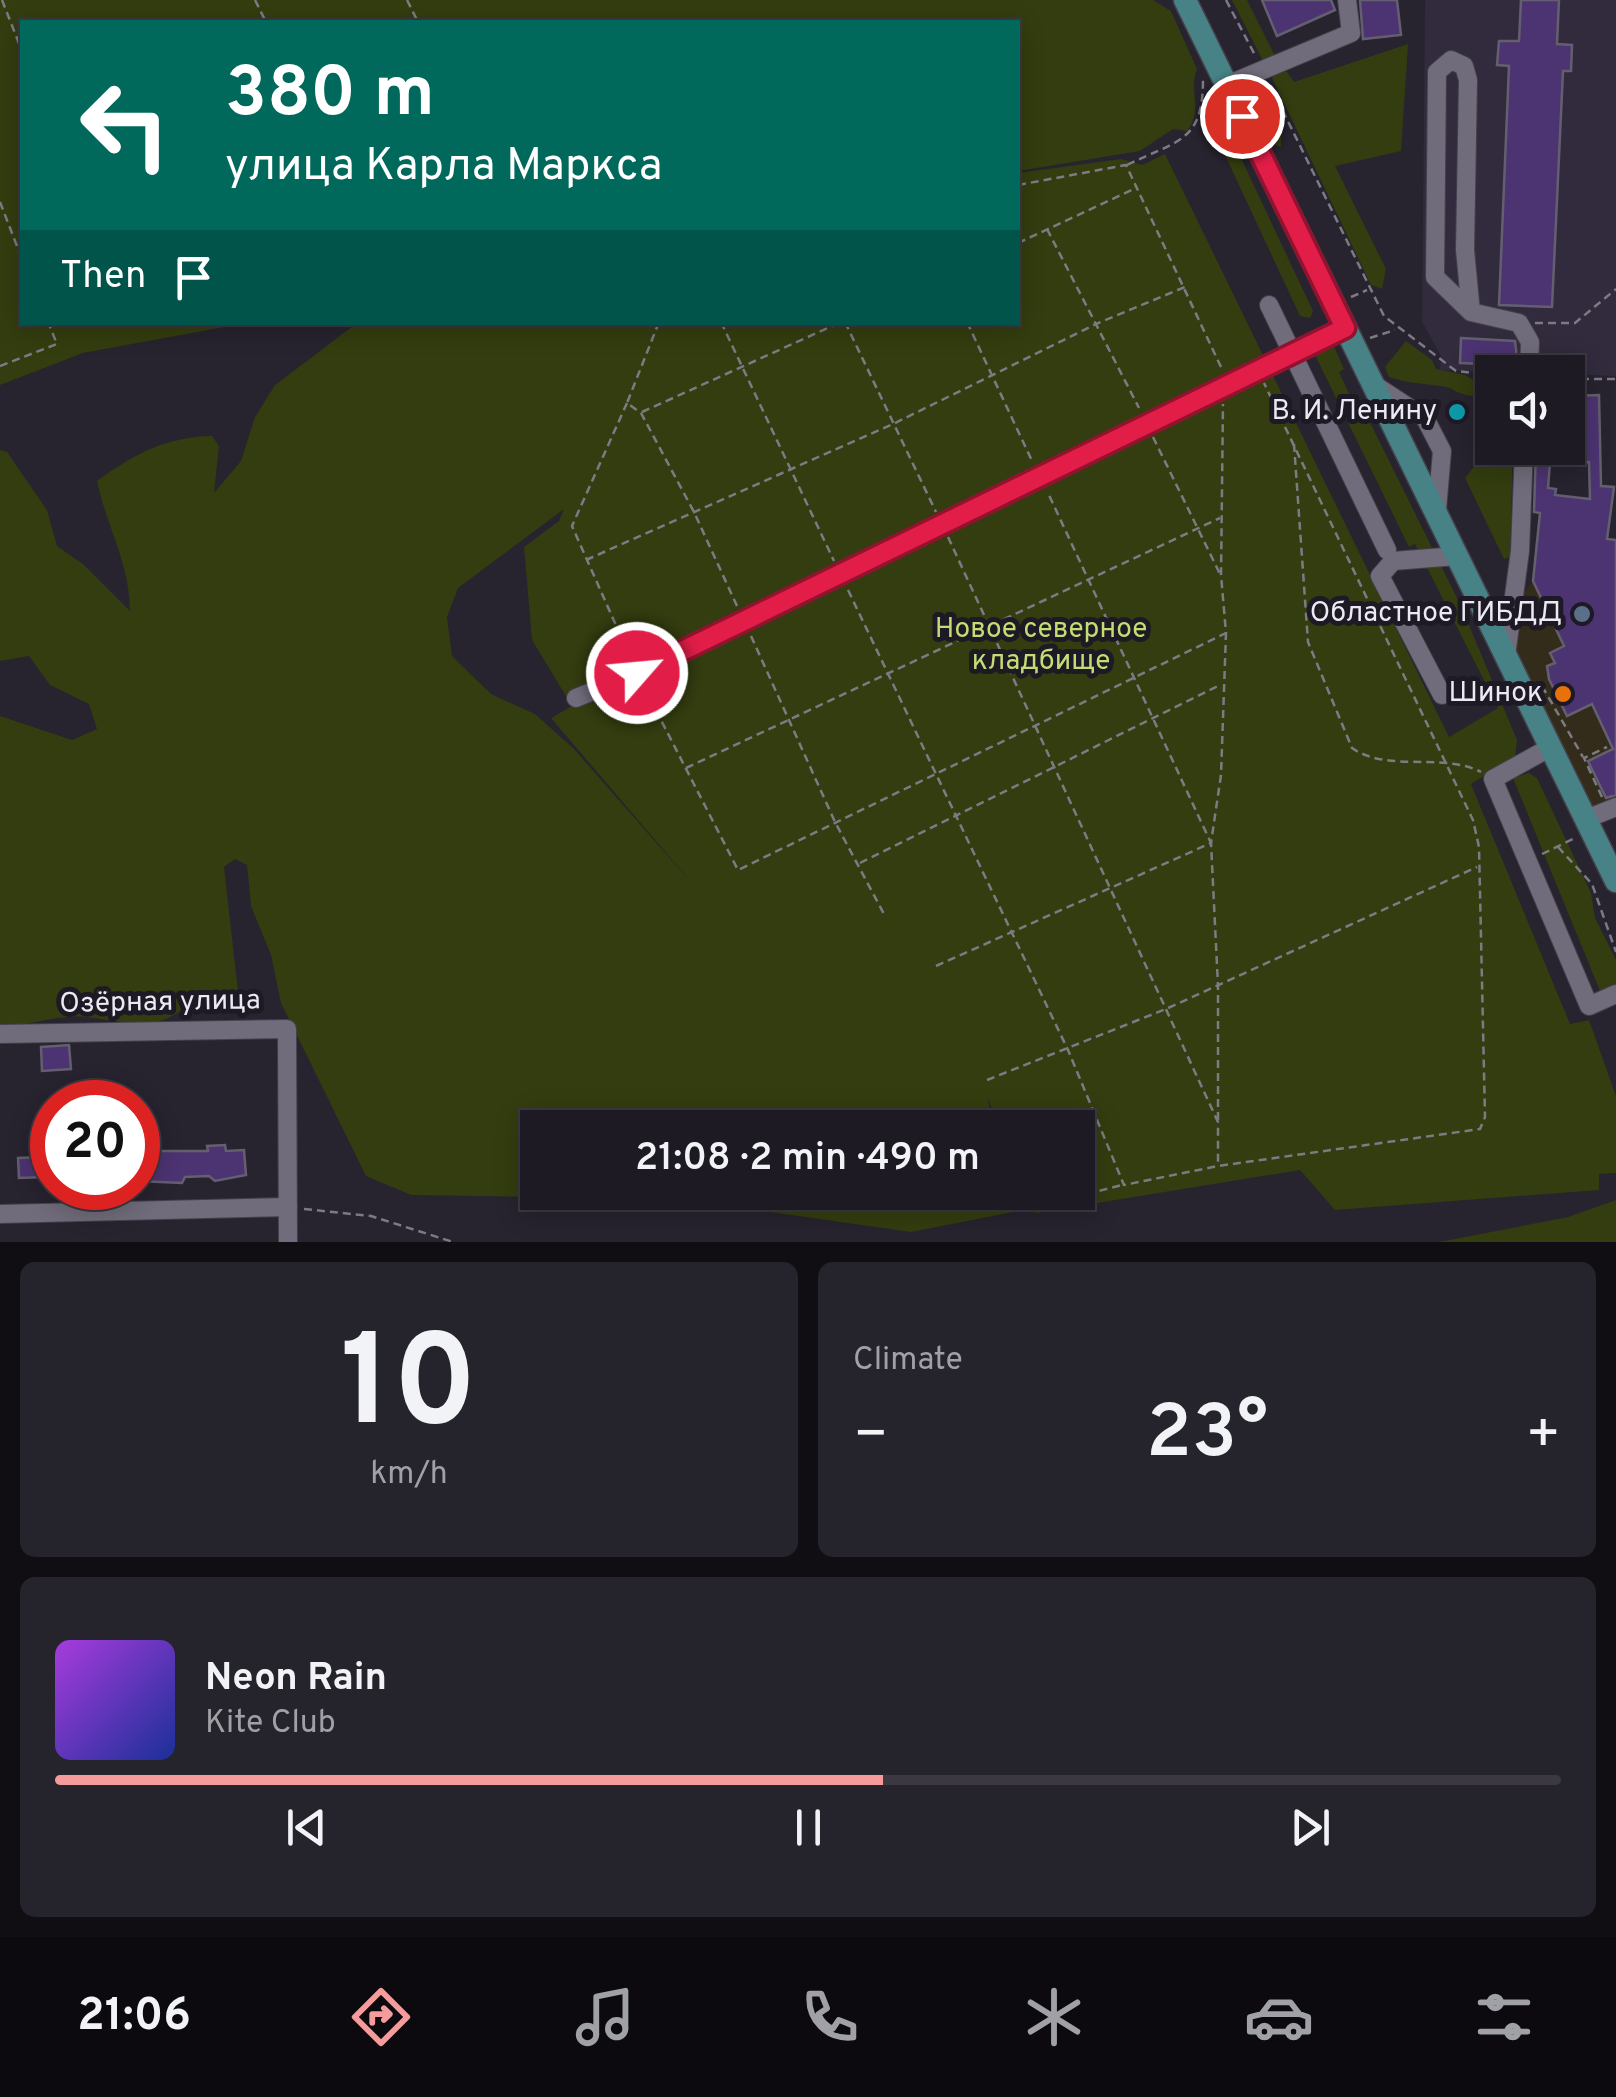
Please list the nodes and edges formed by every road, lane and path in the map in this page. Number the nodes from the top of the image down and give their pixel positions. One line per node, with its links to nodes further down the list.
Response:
1 (2, 0): 5 (path)
2 (1185, 0): 8 (main road)
3 (1226, 0): 6 (path)
4 (1347, 0): 6 (street)
5 (20, 46)
6 (1263, 69): 8 (street); 27 (path)
7 (1203, 76): 9 (path)
8 (1226, 85): 28 (main road)
9 (1126, 166): 10 (path); 11 (path)
10 (1020, 184)
11 (1137, 187): 13 (path); 16 (path)
12 (0, 202): 15 (path)
13 (1047, 229): 14 (path); 21 (path)
14 (1020, 242)
15 (20, 253)
16 (1185, 287): 21 (path); 39 (path)
17 (1616, 289): 20 (path)
18 (1269, 305): 29 (street)
19 (1471, 312): 19 (street); 20 (street)
20 (1520, 323): 30 (street)
21 (1096, 324): 35 (path); 43 (path)
22 (49, 325): 31 (path)
23 (722, 325): 32 (path)
24 (836, 325): 32 (path)
25 (844, 325): 42 (path)
26 (969, 325): 35 (path)
27 (1397, 329): 28 (path); 34 (path)
28 (1350, 336): 29 (street); 38 (main road)
29 (1292, 354): 33 (street); 52 (street)
30 (1530, 355)
31 (0, 366)
32 (742, 366): 41 (path); 46 (path)
33 (1258, 370): 39 (street); 44 (path)
34 (1475, 374)
35 (991, 377): 42 (path); 47 (path)
36 (1585, 379): 37 (path)
37 (1616, 379)
38 (1373, 384): 48 (main road); 48 (street)
39 (1226, 386): 43 (street); 49 (path)
40 (627, 403): 54 (path)
41 (641, 413)
42 (893, 424): 46 (path); 50 (path)
43 (1147, 425): 47 (street); 51 (path)
44 (1294, 443): 71 (path); 71 (path)
45 (1523, 465): 60 (street)
46 (790, 469): 54 (path); 55 (path)
47 (1039, 476): 50 (street); 57 (path)
48 (1437, 515): 53 (main road)
49 (1222, 517): 51 (path); 56 (path)
50 (942, 525): 55 (street); 58 (path)
51 (1198, 528): 56 (path); 57 (path)
52 (1386, 550)
53 (1457, 556): 60 (main road); 65 (street)
54 (585, 560): 62 (path)
55 (839, 572): 61 (path); 62 (street)
56 (1221, 575): 59 (path)
57 (1090, 579): 58 (path); 63 (path)
58 (990, 626): 61 (path); 68 (path)
59 (1226, 633): 63 (path); 64 (path)
60 (1506, 656): 69 (main road)
61 (890, 672): 72 (path); 74 (path)
62 (637, 673): 66 (street); 72 (path)
63 (1136, 678): 67 (path); 68 (path)
64 (1221, 684): 67 (path); 79 (path)
65 (1442, 695)
66 (576, 698)
67 (1156, 718): 73 (path); 79 (path)
68 (1037, 726): 73 (path); 74 (path)
69 (1559, 740): 70 (path); 75 (street); 78 (main road)
70 (1584, 758)
71 (1448, 762): 75 (path); 82 (path)
72 (686, 768): 74 (path)
73 (1054, 768): 77 (path); 84 (path)
74 (937, 772): 77 (path)
75 (1493, 778): 89 (street)
76 (1616, 807): 78 (street)
77 (957, 816): 81 (path); 85 (path)
78 (1586, 819): 83 (main road)
79 (1211, 844): 84 (path); 88 (path)
80 (1558, 846): 86 (path)
81 (858, 864)
82 (1478, 867): 88 (path); 95 (path)
83 (1616, 881)
84 (1112, 888): 85 (path); 90 (path)
85 (1012, 932): 87 (path); 92 (path)
86 (1616, 952)
87 (936, 966)
88 (1218, 986): 90 (path); 94 (path)
89 (1616, 994)
90 (1166, 1009): 92 (path); 94 (path)
91 (0, 1034): 98 (street, Озёрная улица)
92 (1068, 1050): 93 (path); 96 (path)
93 (988, 1080)
94 (1218, 1122): 95 (path)
95 (1218, 1166): 96 (path)
96 (1124, 1185): 97 (path)
97 (1095, 1192)
98 (288, 1207): 99 (street); 100 (street, Озёрная улица); 101 (path)
99 (0, 1214)
100 (288, 1242)
101 (453, 1242)

